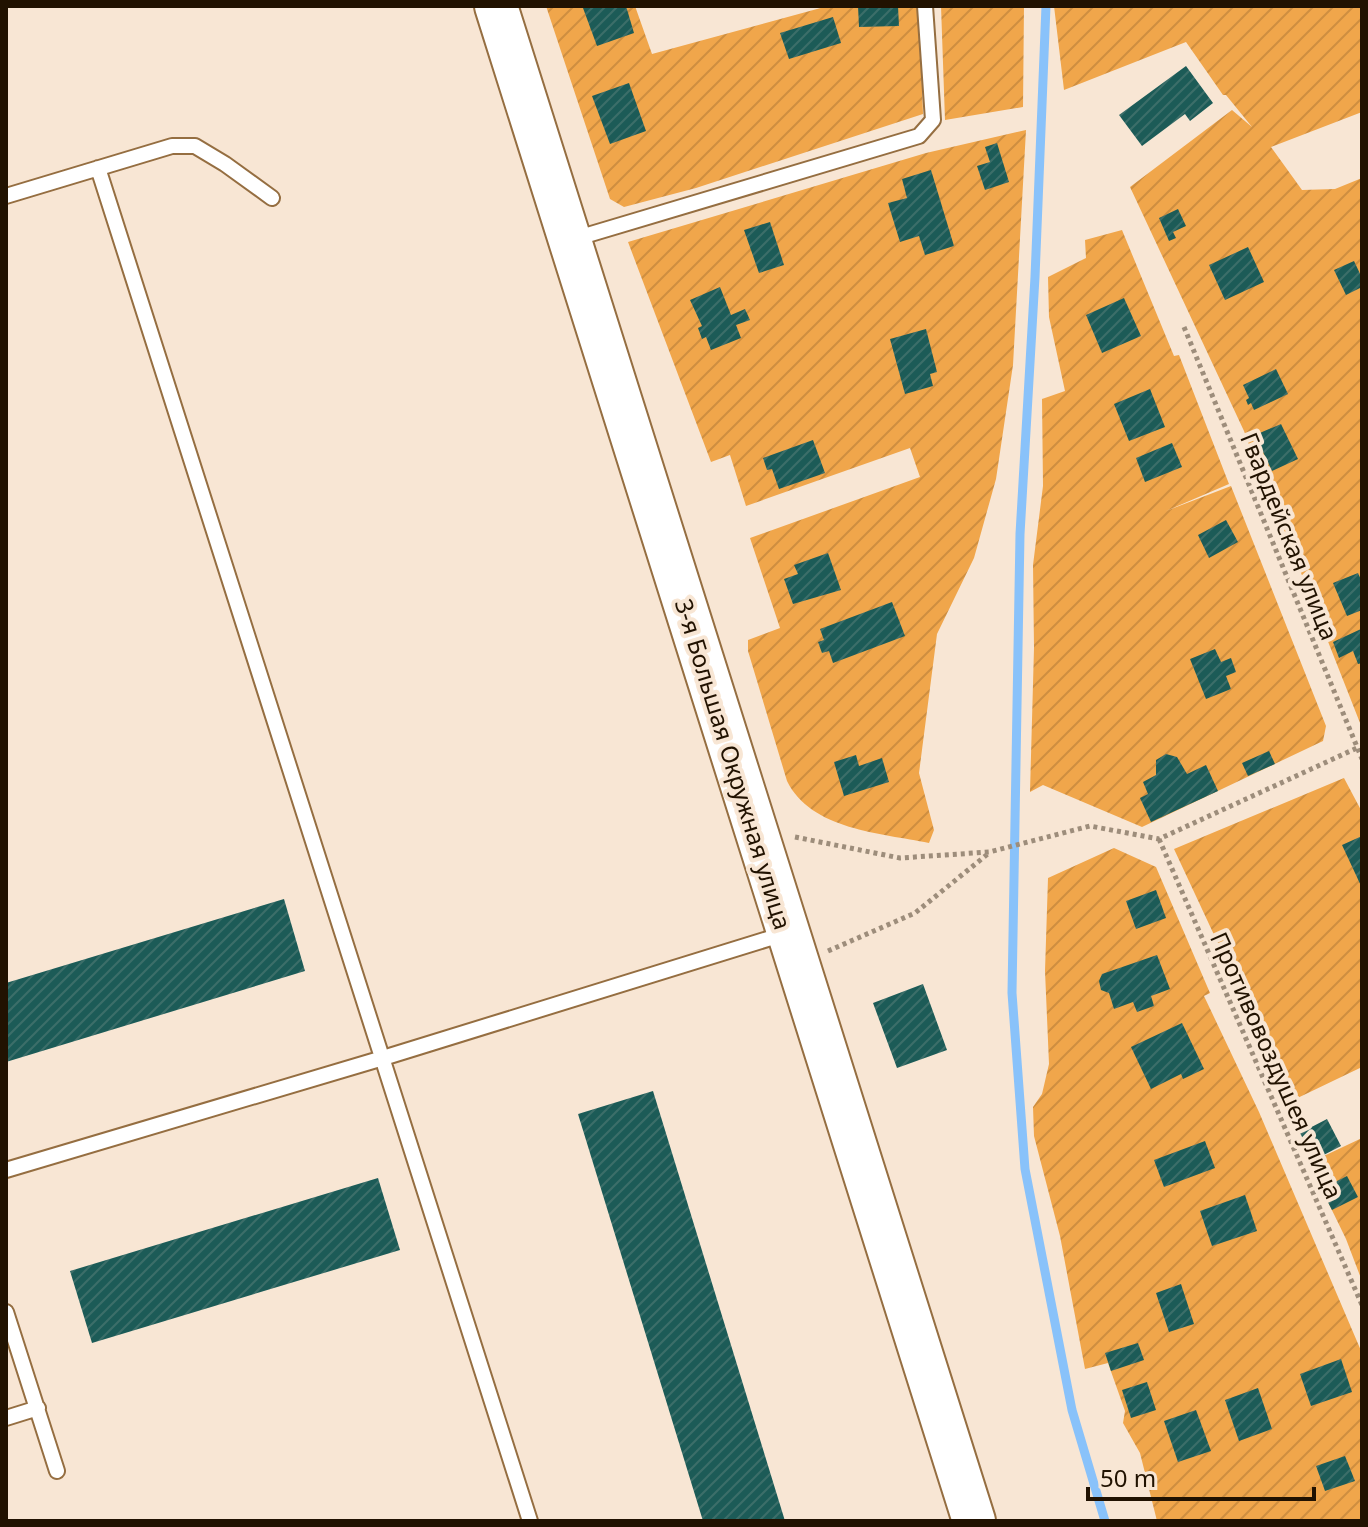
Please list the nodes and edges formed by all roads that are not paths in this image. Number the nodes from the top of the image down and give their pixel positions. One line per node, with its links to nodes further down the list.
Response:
1 (496, 6): 6 (street, 3-я Большая Окружная улица)
2 (925, 6): 6 (lane)
3 (98, 168): 4 (lane); 5 (lane); 8 (lane)
4 (6, 196)
5 (272, 198)
6 (569, 240): 7 (street, 3-я Большая Окружная улица)
7 (792, 948): 8 (lane); 15 (street, 3-я Большая Окружная улица)
8 (383, 1058): 9 (lane); 14 (lane)
9 (6, 1170)
10 (6, 1312): 11 (lane)
11 (38, 1408): 12 (lane); 13 (lane)
12 (6, 1418)
13 (57, 1471)
14 (530, 1521)
15 (974, 1521)

